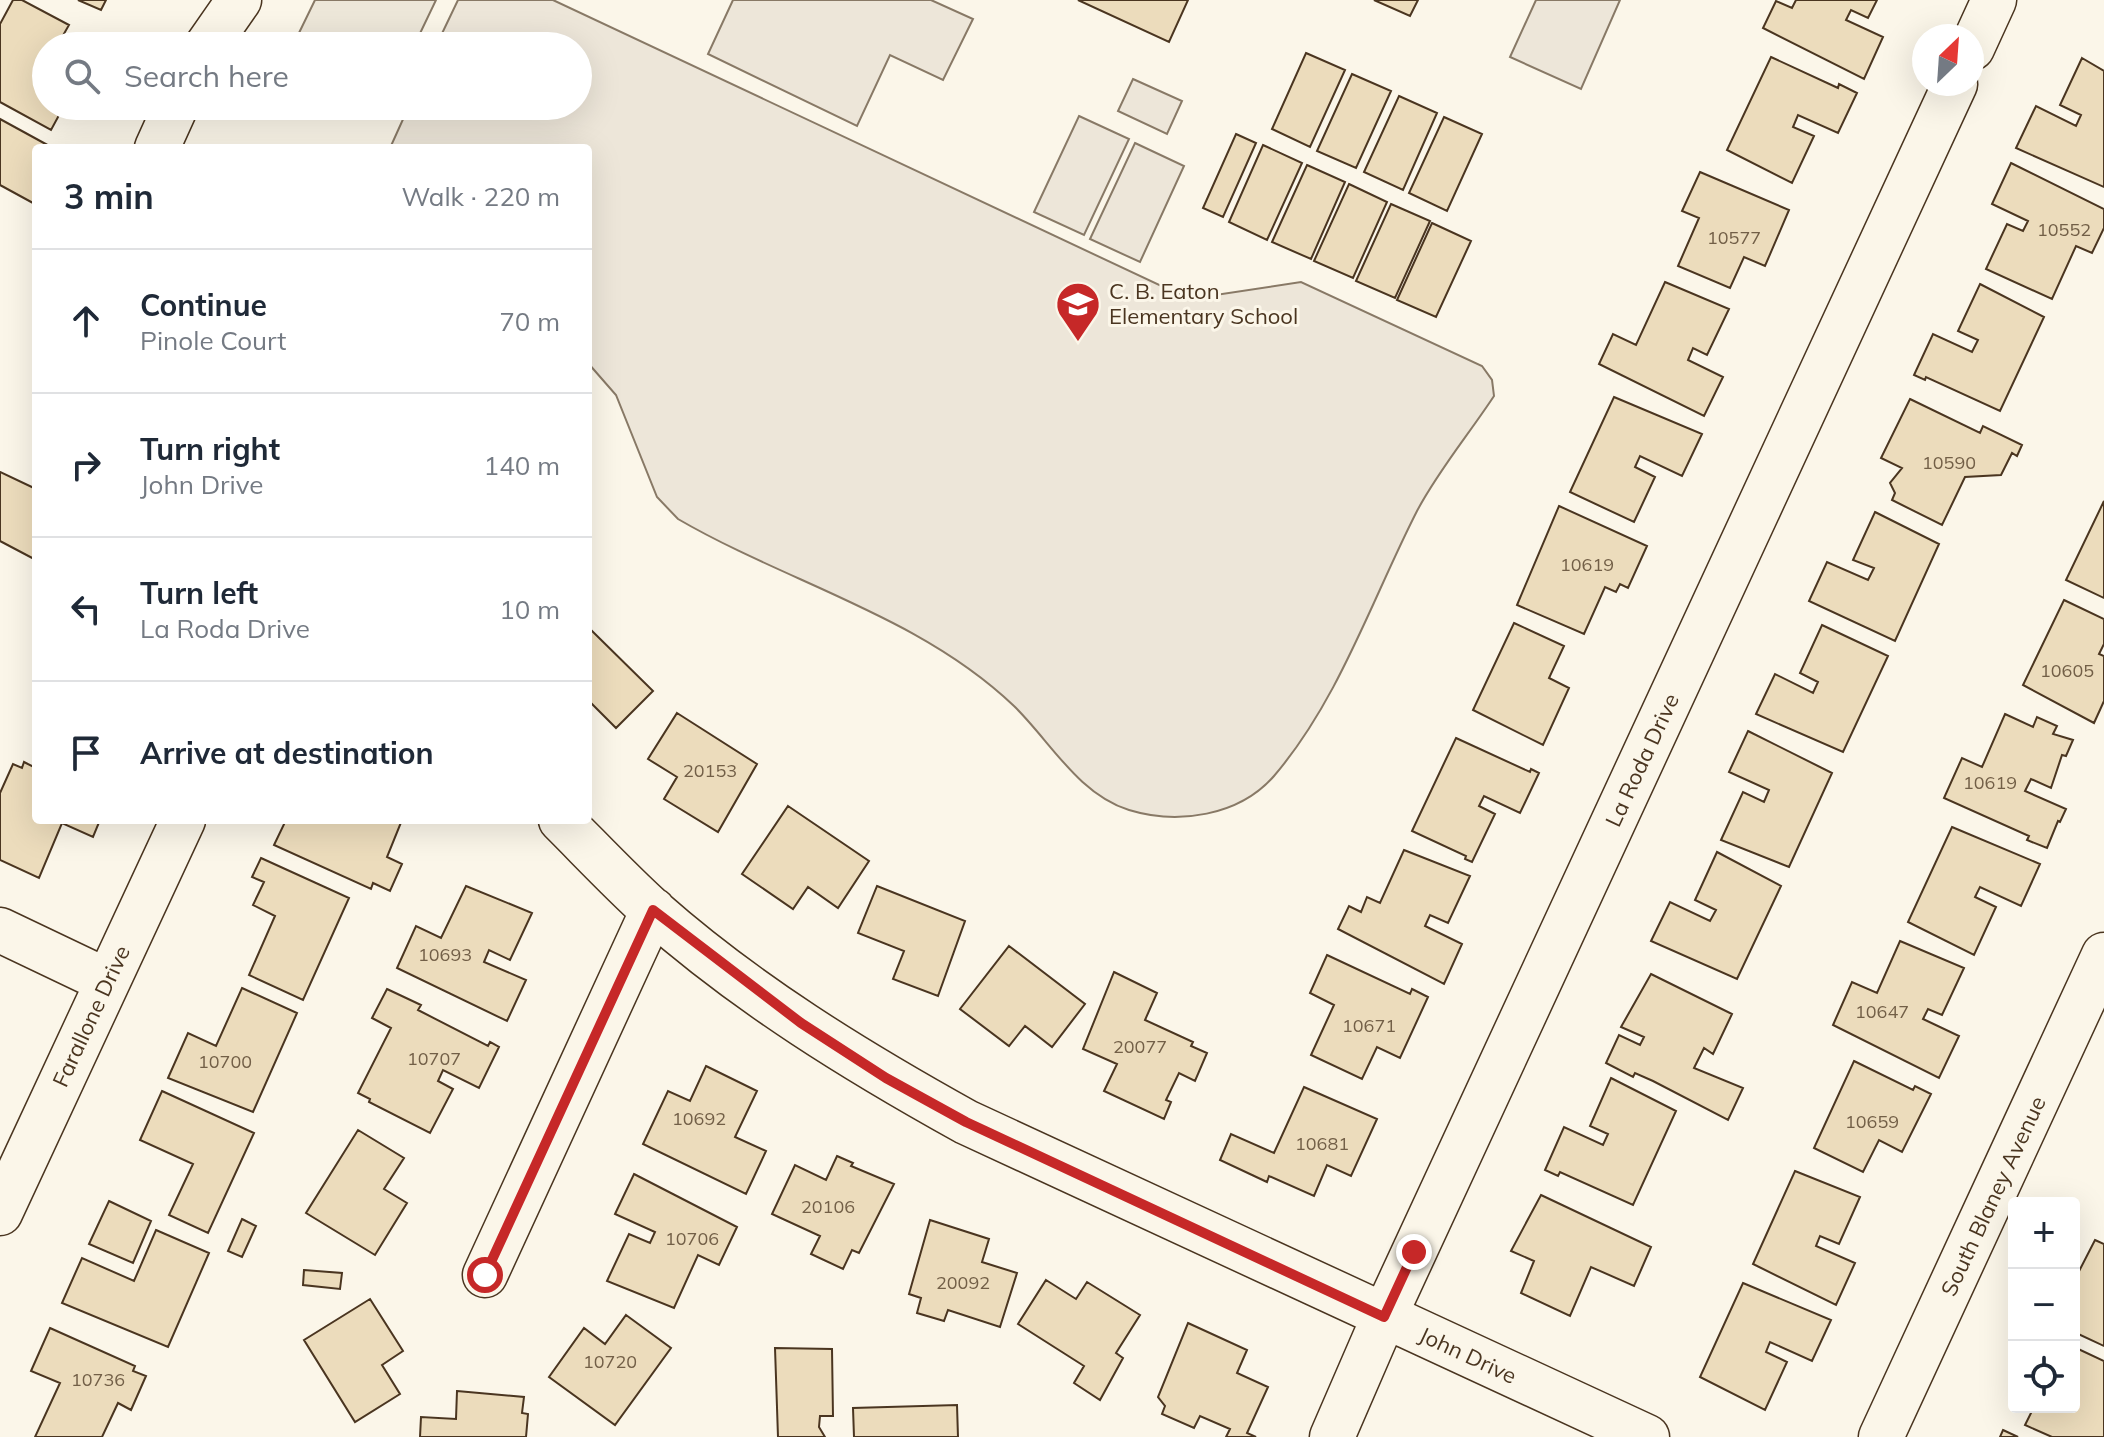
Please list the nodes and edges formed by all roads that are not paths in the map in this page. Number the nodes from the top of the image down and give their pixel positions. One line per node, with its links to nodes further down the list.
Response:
1 (239, 0): 4 (street)
2 (1994, 0): 3 (street)
3 (1983, 24)
4 (217, 32)
5 (1949, 96): 16 (street, La Roda Drive)
6 (170, 120): 7 (street)
7 (159, 144)
8 (181, 824): 13 (street, Farallone Drive)
9 (565, 824): 10 (street, John Drive)
10 (653, 910): 15 (street); 16 (street, John Drive)
11 (0, 930): 13 (street)
12 (2104, 955): 19 (street, South Blaney Avenue)
13 (107, 981): 14 (street, Farallone Drive)
14 (0, 1213)
15 (485, 1275)
16 (1384, 1317): 17 (street, La Roda Drive); 18 (street, John Drive)
17 (1332, 1437)
18 (1647, 1437)
19 (1881, 1437)

